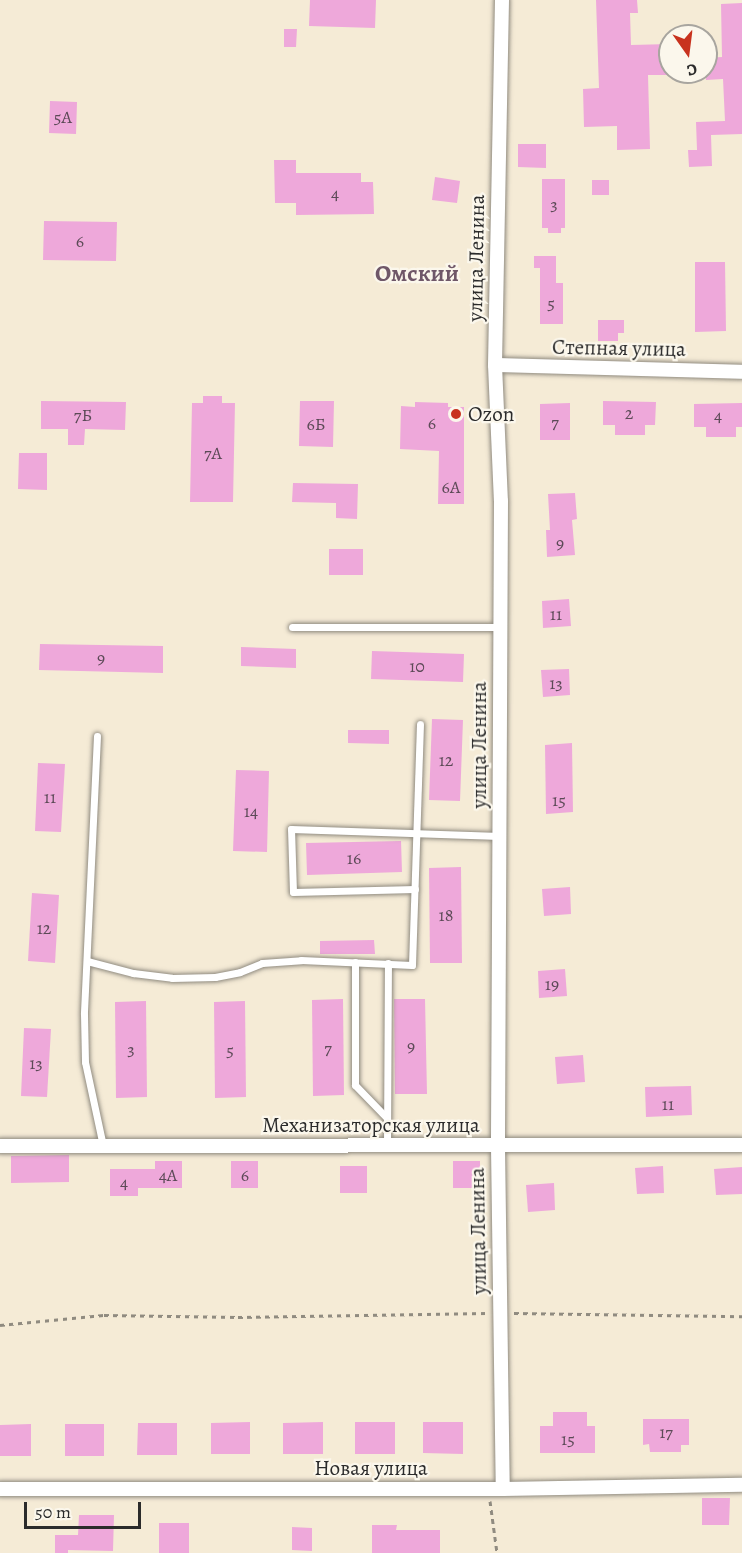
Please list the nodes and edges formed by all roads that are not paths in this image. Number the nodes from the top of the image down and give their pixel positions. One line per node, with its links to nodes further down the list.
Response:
1 (502, 0): 2 (street, улица Ленина)
2 (495, 365): 3 (street, Степная улица); 5 (street, улица Ленина)
3 (742, 372)
4 (292, 627): 5 (lane)
5 (499, 627): 9 (street, улица Ленина)
6 (420, 724): 8 (lane)
7 (96, 736): 11 (lane)
8 (417, 832): 9 (lane); 10 (lane); 10 (lane)
9 (500, 836): 19 (street, улица Ленина)
10 (415, 889): 13 (lane)
11 (87, 961): 12 (lane); 17 (lane)
12 (355, 962): 13 (lane); 14 (lane)
13 (388, 963): 14 (lane)
14 (386, 1117): 18 (lane)
15 (742, 1145): 19 (street, Механизаторская улица)
16 (0, 1146): 17 (street, Механизаторская улица)
17 (104, 1146): 18 (street, Механизаторская улица)
18 (387, 1146): 19 (street, Механизаторская улица)
19 (498, 1147): 21 (street, улица Ленина)
20 (742, 1485): 21 (street, Новая улица)
21 (496, 1489): 22 (street, Новая улица)
22 (0, 1490)

